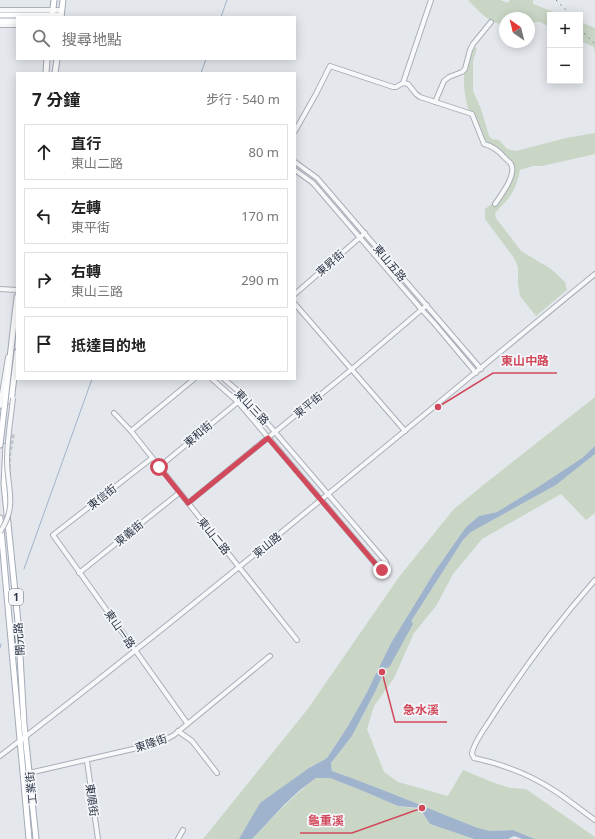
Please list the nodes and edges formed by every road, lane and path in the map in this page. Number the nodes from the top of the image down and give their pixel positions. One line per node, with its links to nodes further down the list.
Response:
1 (54, 0): 5 (main road)
2 (63, 0): 6 (main road)
3 (431, 0): 17 (street)
4 (0, 10): 5 (street)
5 (52, 14): 6 (main road); 7 (main road)
6 (61, 14)
7 (0, 15)
8 (0, 21): 9 (main road)
9 (16, 21)
10 (491, 22): 18 (street)
11 (0, 25): 12 (street)
12 (16, 25)
13 (47, 60): 15 (main road)
14 (57, 60): 16 (main road)
15 (46, 72)
16 (55, 72)
17 (403, 83): 18 (street); 19 (street)
18 (435, 102): 22 (street)
19 (296, 129)
20 (296, 163): 23 (street, 東山五路)
21 (296, 171): 24 (street, 東山五路)
22 (495, 204)
23 (366, 233): 24 (street, 東昇街); 31 (street, 東山五路)
24 (361, 237): 28 (street, 東昇街); 32 (street, 東山五路)
25 (595, 274): 35 (street, 東山路)
26 (0, 289): 27 (street)
27 (16, 290)
28 (296, 293)
29 (16, 305): 33 (main road)
30 (296, 305): 36 (street)
31 (427, 305): 32 (street, 東平街); 35 (street, 東山五路)
32 (422, 310): 36 (street, 東平街); 37 (street, 東山五路)
33 (15, 313): 43 (street); 49 (main road)
34 (16, 360): 67 (main road, 開元路 / 1)
35 (481, 368): 37 (street, 東山路)
36 (352, 369): 46 (street); 47 (street, 東平街)
37 (476, 373): 46 (street, 東山路)
38 (16, 380): 57 (street, bridge)
39 (193, 380): 45 (street)
40 (213, 380): 42 (street, 東山三路)
41 (225, 380): 47 (street, 東山三路)
42 (238, 402): 48 (street, 東山三路); 51 (street, 東和街)
43 (0, 406)
44 (114, 413): 45 (street, 東山二路)
45 (131, 431): 50 (street, 東山二路)
46 (405, 431): 53 (street, 東山路)
47 (274, 432): 48 (street, 東平街); 53 (street, 東山三路)
48 (268, 438): 54 (street, 東山三路); 55 (street, 東平街)
49 (0, 445)
50 (152, 458): 51 (street, 東山二路); 58 (street, 東信街)
51 (159, 467): 52 (street, 東山二路)
52 (180, 493): 55 (street, 東山二路); 60 (street, 東義街)
53 (329, 494): 54 (street, 東山路); 54 (street, 東山三路)
54 (322, 500): 59 (street, 東山路)
55 (188, 503): 59 (street, 東山二路)
56 (0, 518): 68 (main road, 開元路 / 1)
57 (0, 532)
58 (53, 535): 60 (street, 東山一路)
59 (239, 567): 62 (street, 東山二路); 63 (street, 東山路)
60 (79, 573): 63 (street, 東山一路)
61 (595, 580): 73 (street)
62 (297, 640)
63 (135, 651): 65 (street, 東山一路); 67 (street, 東山路)
64 (270, 656): 65 (street, 東隆街)
65 (187, 723): 66 (street, 東隆街)
66 (178, 731): 70 (street, 東隆街); 72 (street)
67 (26, 736): 68 (street, 東山路); 71 (main road, 工業街 / 1)
68 (20, 741): 69 (street, 東山路); 75 (main road, 工業街 / 1)
69 (0, 756)
70 (86, 761): 71 (street, 東隆街); 77 (street, 東順街)
71 (29, 773): 76 (main road, 工業街 / 1)
72 (218, 773)
73 (595, 820)
74 (183, 830): 78 (street)
75 (30, 839)
76 (36, 839)
77 (98, 839)
78 (178, 839)

